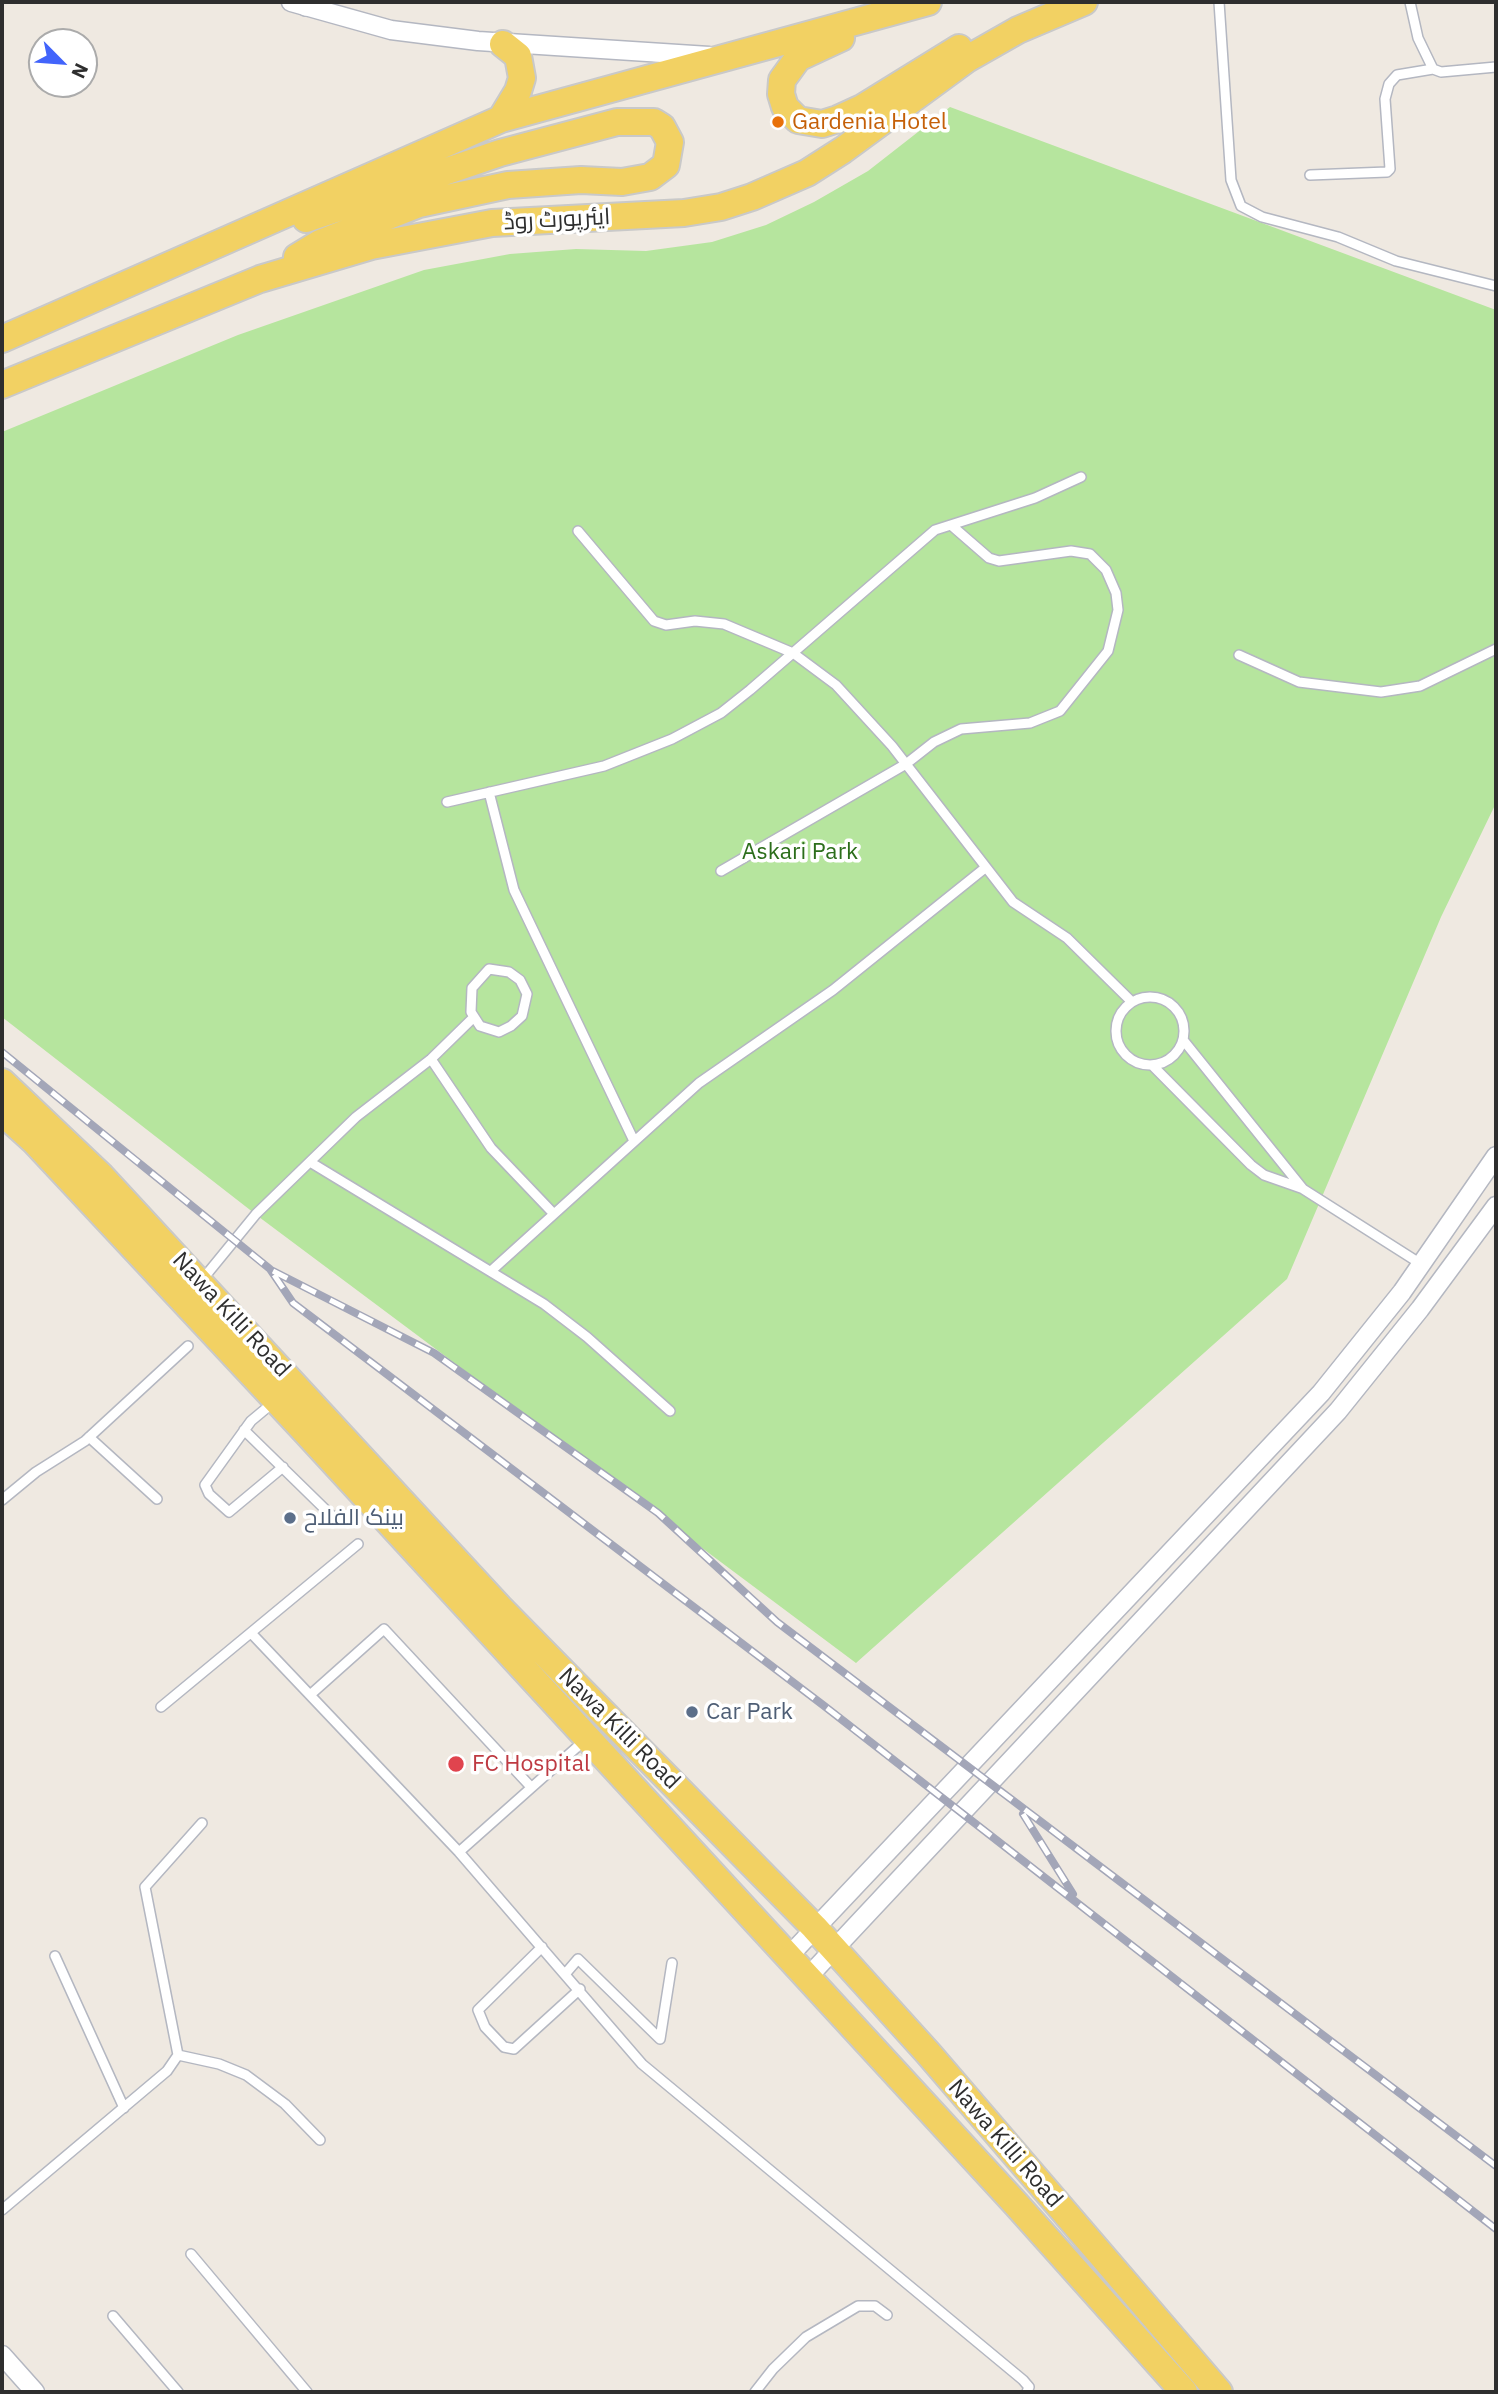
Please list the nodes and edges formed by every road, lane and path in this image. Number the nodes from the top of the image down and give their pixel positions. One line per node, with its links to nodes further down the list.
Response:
1 (928, 2): 6 (main road)
2 (1084, 2): 7 (main road, ایئرپورٹ روڈ)
3 (1219, 2): 16 (lane)
4 (1410, 2): 11 (lane)
5 (301, 3): 8 (street)
6 (893, 11): 7 (main road); 9 (main road)
7 (1002, 40): 15 (main road, ایئرپورٹ روڈ)
8 (503, 44): 9 (street); 12 (main road)
9 (720, 56): 12 (main road)
10 (1496, 67): 11 (lane)
11 (1433, 69): 13 (lane)
12 (501, 119): 14 (main road)
13 (1310, 175)
14 (253, 227): 15 (main road); 17 (main road)
15 (260, 279): 18 (main road, ایئرپورٹ روڈ)
16 (1496, 286)
17 (8, 333)
18 (2, 385)
19 (1082, 477): 20 (lane)
20 (951, 526): 23 (lane); 25 (lane)
21 (578, 531): 23 (lane)
22 (1496, 649): 24 (lane)
23 (793, 653): 25 (lane); 26 (lane)
24 (1239, 655)
25 (906, 764): 28 (lane); 29 (lane)
26 (489, 792): 27 (lane); 37 (lane)
27 (447, 802)
28 (985, 868): 30 (lane); 37 (lane)
29 (721, 871)
30 (1132, 1002): 32 (lane); 34 (lane)
31 (474, 1017): 31 (lane); 33 (lane)
32 (1184, 1041): 34 (lane); 40 (lane)
33 (430, 1059): 39 (lane); 42 (lane)
34 (1152, 1065): 40 (lane)
35 (2, 1082): 45 (main road, Nawa Killi Road)
36 (2, 1112): 47 (main road, Nawa Killi Road)
37 (634, 1141): 42 (lane)
38 (1496, 1156): 43 (street)
39 (310, 1162): 44 (lane); 45 (lane)
40 (1303, 1189): 43 (lane)
41 (1496, 1206): 65 (street)
42 (553, 1213): 44 (lane)
43 (1422, 1264): 63 (street)
44 (491, 1271): 48 (lane)
45 (201, 1282): 63 (main road, Nawa Killi Road)
46 (188, 1346): 50 (lane)
47 (276, 1400): 49 (lane); 59 (main road, Nawa Killi Road)
48 (670, 1411)
49 (244, 1430): 51 (lane); 51 (lane)
50 (89, 1437): 52 (lane); 53 (lane)
51 (283, 1467): 54 (lane)
52 (157, 1499)
53 (2, 1500)
54 (332, 1516)
55 (358, 1544): 56 (lane)
56 (252, 1634): 57 (lane); 58 (lane)
57 (310, 1696): 60 (lane); 62 (lane)
58 (161, 1707)
59 (587, 1739): 60 (lane); 67 (main road, Nawa Killi Road)
60 (530, 1787): 62 (lane)
61 (202, 1823): 72 (lane)
62 (459, 1852): 64 (lane)
63 (814, 1927): 65 (main road, Nawa Killi Road); 67 (street)
64 (542, 1947): 69 (lane); 71 (lane)
65 (834, 1949): 70 (street); 86 (main road, Nawa Killi Road)
66 (55, 1956): 73 (lane)
67 (788, 1957): 70 (main road, Nawa Killi Road)
68 (672, 1963): 69 (lane)
69 (566, 1973): 71 (lane)
70 (807, 1978): 85 (main road, Nawa Killi Road)
71 (580, 1989): 84 (lane)
72 (178, 2055): 73 (lane); 74 (lane)
73 (124, 2108): 75 (lane)
74 (320, 2140)
75 (2, 2210)
76 (191, 2254): 82 (lane)
77 (887, 2315): 83 (lane)
78 (113, 2316): 81 (lane)
79 (2, 2355): 80 (street)
80 (36, 2392)
81 (178, 2392)
82 (307, 2392)
83 (755, 2392)
84 (1027, 2392)
85 (1184, 2392)
86 (1219, 2392)

